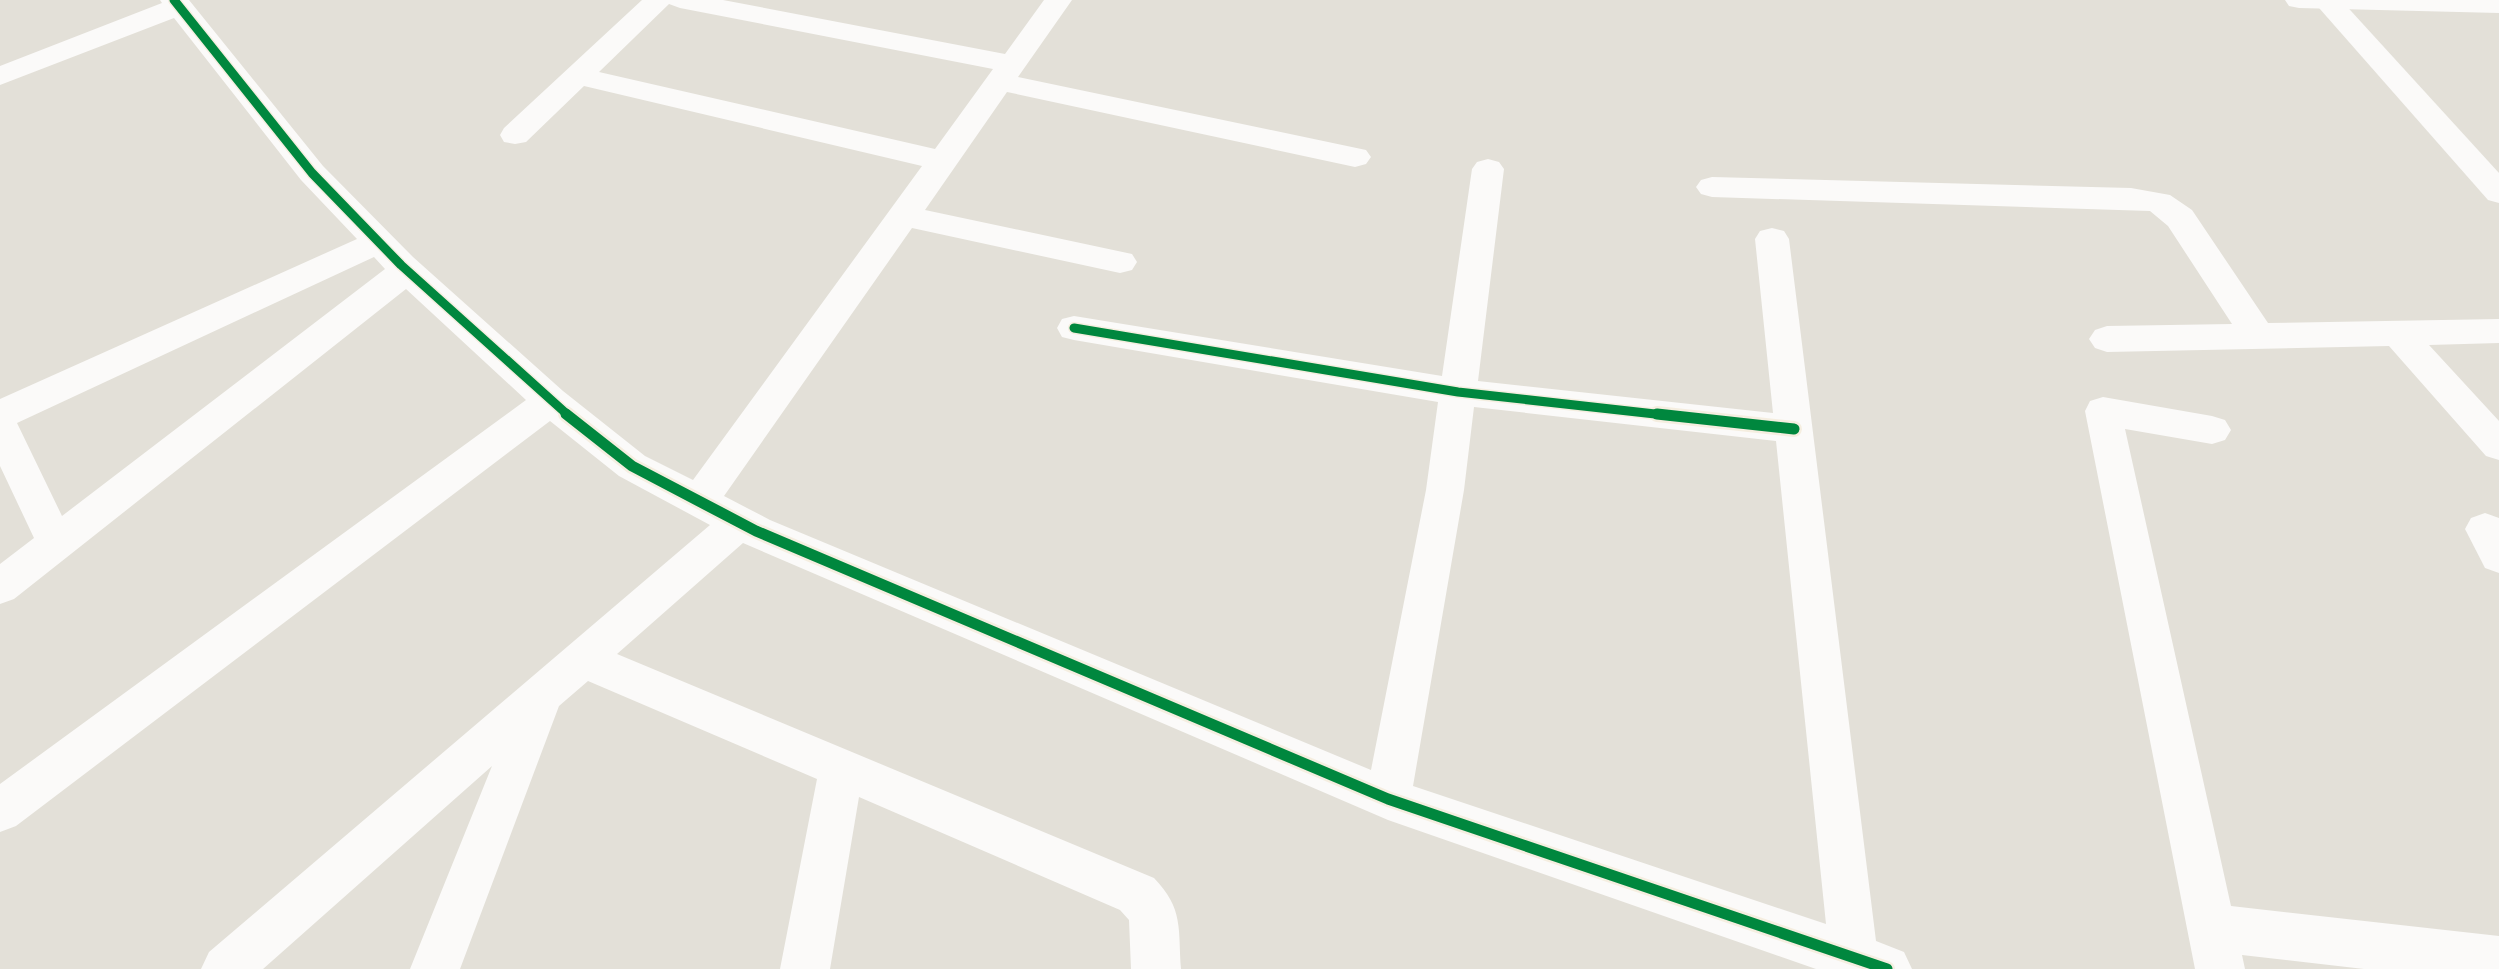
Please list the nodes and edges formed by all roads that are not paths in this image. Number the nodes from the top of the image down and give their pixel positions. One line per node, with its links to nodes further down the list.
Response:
1 (658, 0): 10 (street)
2 (680, 0): 8 (street)
3 (1058, 0): 8 (street)
4 (2299, 0): 5 (street)
5 (2327, 0): 7 (street); 16 (street)
6 (176, 4): 9 (street); 19 (street)
7 (2499, 5)
8 (1006, 73): 12 (street); 13 (street)
9 (0, 76)
10 (578, 76): 11 (street); 13 (street)
11 (515, 135)
12 (1355, 157)
13 (943, 161): 17 (street)
14 (1488, 169): 26 (street)
15 (1712, 187): 24 (street)
16 (2499, 193)
17 (904, 216): 20 (street); 33 (street)
18 (1772, 239): 30 (street)
19 (393, 256): 27 (street); 28 (street); 35 (street)
20 (1120, 262)
21 (1074, 328): 26 (street)
22 (2499, 331): 23 (street)
23 (2400, 335): 24 (street); 32 (street)
24 (2259, 337): 25 (street)
25 (2107, 339)
26 (1458, 392): 30 (street); 40 (street)
27 (550, 401): 33 (street); 41 (street)
28 (0, 415)
29 (0, 426): 35 (street)
30 (1794, 429): 44 (street)
31 (2212, 430): 42 (street)
32 (2499, 446)
33 (698, 502): 34 (street)
34 (739, 523): 37 (street); 40 (street)
35 (56, 544): 36 (street)
36 (0, 587)
37 (585, 660): 38 (street); 39 (street)
38 (542, 695): 45 (street); 46 (street)
39 (841, 769): 47 (street); 48 (street)
40 (1388, 799): 44 (street)
41 (0, 811)
42 (2216, 948): 43 (street)
43 (2499, 960)
44 (1871, 963)
45 (226, 969)
46 (435, 969)
47 (806, 969)
48 (1156, 969)

